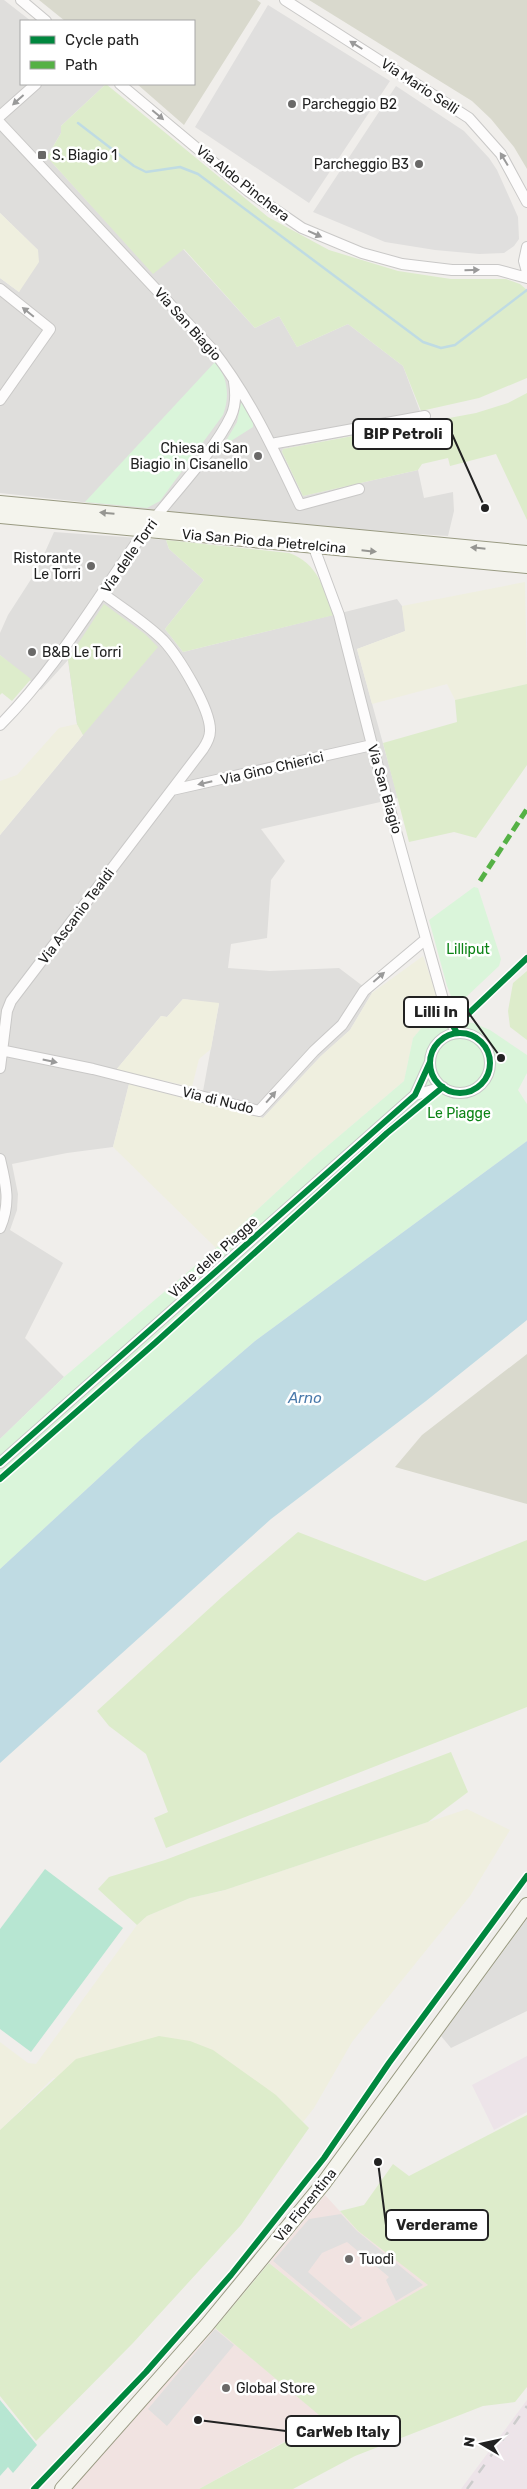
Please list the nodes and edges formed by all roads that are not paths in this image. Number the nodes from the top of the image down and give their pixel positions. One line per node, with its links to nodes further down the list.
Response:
1 (21, 0): 3 (street)
2 (285, 0): 8 (street, Via Mario Selli, one-way to 2)
3 (45, 20)
4 (35, 85): 6 (street, one-way to 6)
5 (121, 85): 11 (street, Via Aldo Pinchera, one-way to 11)
6 (0, 116)
7 (0, 123): 13 (street, Via San Biagio)
8 (527, 202)
9 (527, 247): 10 (street)
10 (527, 272)
11 (527, 278)
12 (4, 292): 14 (street, one-way to 12)
13 (233, 376): 16 (street, Via San Biagio); 20 (street, Via delle Torri)
14 (0, 400)
15 (425, 416): 16 (street)
16 (271, 444): 17 (street, Via San Biagio)
17 (359, 489)
18 (0, 503): 20 (main road, Via San Pio da Pietrelcina, one-way to 18)
19 (0, 516): 21 (main road, Via San Pio da Pietrelcina)
20 (156, 518): 21 (street, Via delle Torri); 23 (main road, Via San Pio da Pietrelcina, one-way to 20)
21 (146, 530): 22 (main road, Via San Pio da Pietrelcina); 25 (street, Via delle Torri)
22 (313, 545): 24 (main road, Via San Pio da Pietrelcina, one-way to 24); 27 (street, Via San Biagio)
23 (527, 553)
24 (527, 566)
25 (102, 593): 26 (street, Via delle Torri); 28 (street, Via Ascanio Tealdi)
26 (0, 726)
27 (372, 746): 28 (street, Via Gino Chierici, one-way to 28); 29 (street, Via San Biagio)
28 (172, 790): 31 (street, Via Ascanio Tealdi)
29 (426, 939): 30 (street, Via San Biagio); 31 (street, Via di Nudo, one-way to 29)
30 (457, 1033): 32 (street); 34 (street)
31 (1, 1050): 33 (street, Via Ascanio Tealdi)
32 (430, 1062): 34 (street); 35 (street, Viale delle Piagge)
33 (0, 1068)
34 (443, 1087): 35 (street, Viale delle Piagge)
35 (415, 1096): 38 (street, Viale delle Piagge)
36 (0, 1159): 37 (street)
37 (0, 1228)
38 (0, 1463)
39 (527, 1905): 40 (main road, Via Fiorentina)
40 (62, 2489)

